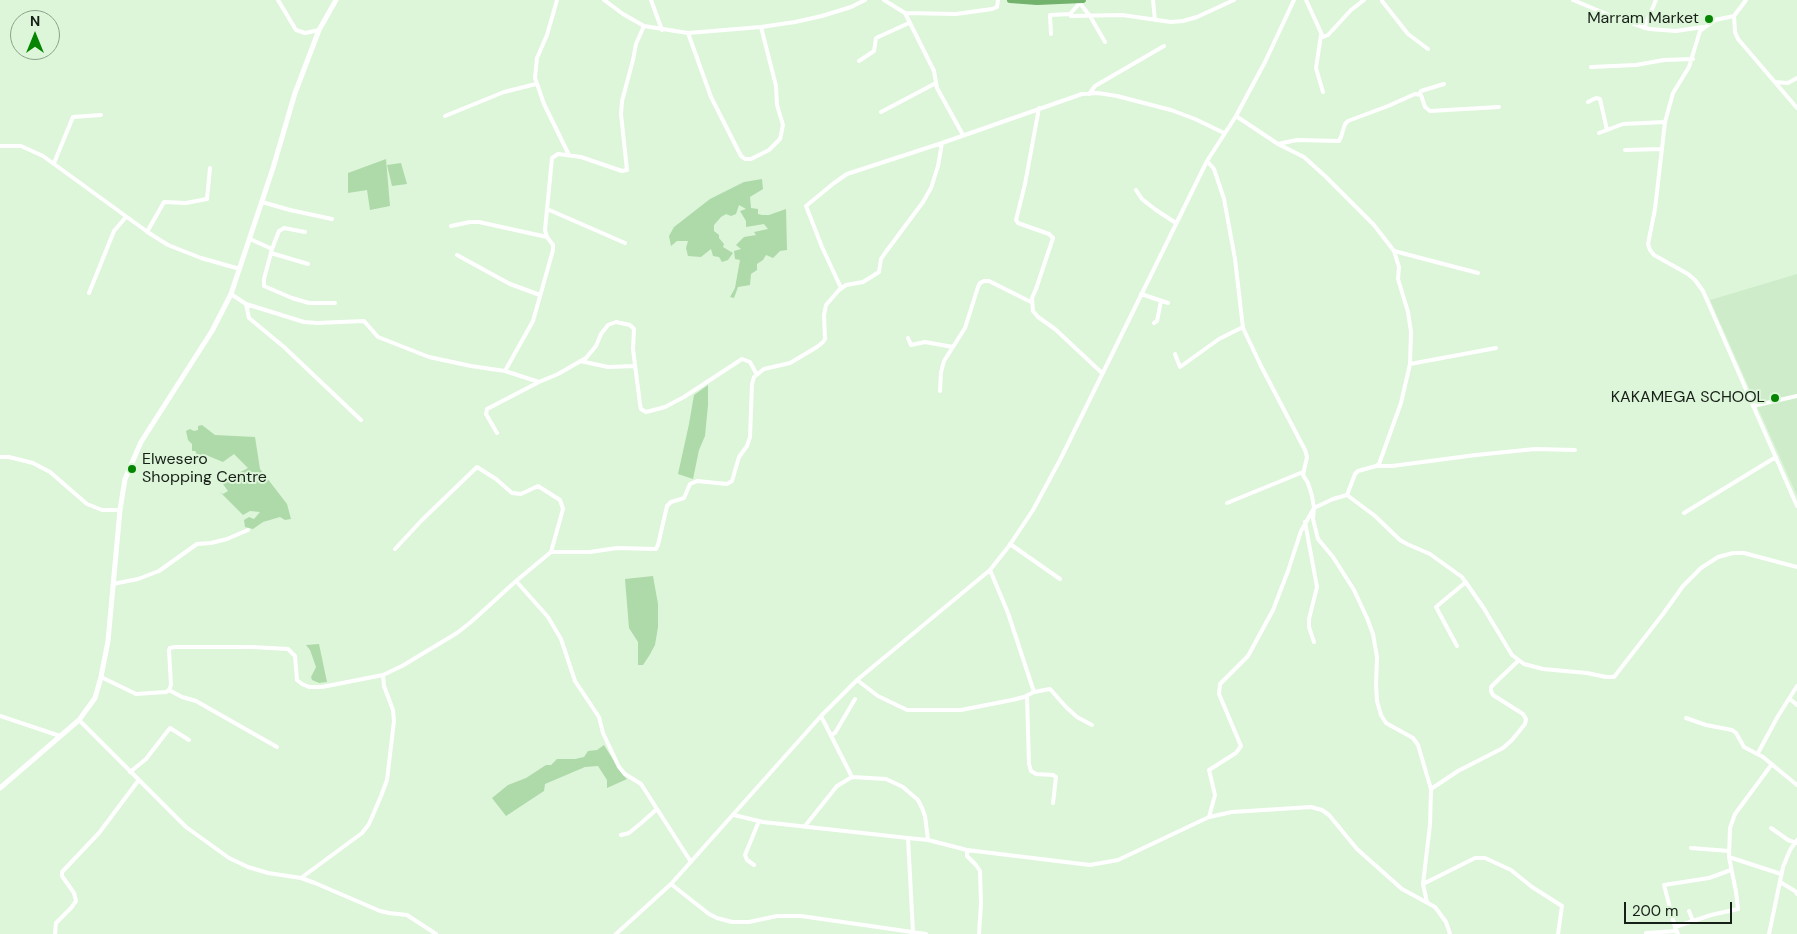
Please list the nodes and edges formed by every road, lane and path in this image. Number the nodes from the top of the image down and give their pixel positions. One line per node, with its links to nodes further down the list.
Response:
1 (278, 0): 31 (street)
2 (336, 0): 31 (street)
3 (557, 0): 45 (street)
4 (604, 0): 27 (street)
5 (651, 0): 32 (street)
6 (865, 0): 28 (street)
7 (884, 0): 21 (street)
8 (998, 0): 21 (street)
9 (1010, 0): 20 (highway)
10 (1084, 0): 20 (highway)
11 (1153, 0): 25 (street)
12 (1234, 0): 25 (street)
13 (1294, 0): 57 (street)
14 (1306, 0): 35 (street)
15 (1364, 0): 35 (street)
16 (1383, 0): 38 (street)
17 (1573, 0): 30 (street)
18 (1656, 0): 30 (street)
19 (1746, 0): 24 (street)
20 (1078, 1): 22 (street); 23 (street)
21 (905, 13): 26 (street)
22 (1070, 14): 23 (street); 34 (street)
23 (1090, 16): 25 (street); 36 (street)
24 (1734, 16): 29 (street); 43 (street)
25 (1155, 20)
26 (909, 23): 40 (street); 44 (street)
27 (644, 26): 32 (street); 68 (street)
28 (761, 27): 33 (street); 33 (street)
29 (1704, 27): 30 (street); 39 (street)
30 (1644, 28)
31 (319, 30): 73 (street)
32 (662, 30): 33 (street)
33 (688, 33)
34 (1051, 34)
35 (1321, 35): 47 (street)
36 (1105, 42)
37 (1164, 46): 48 (street)
38 (1428, 49)
39 (1693, 59): 41 (street); 58 (street)
40 (859, 61)
41 (1591, 67)
42 (1797, 78): 43 (street)
43 (1775, 82): 53 (street)
44 (936, 83): 54 (street); 62 (street)
45 (536, 84): 56 (street); 68 (street)
46 (1444, 84): 49 (street)
47 (1324, 92)
48 (1089, 94): 52 (street); 60 (street)
49 (1419, 94): 51 (street); 64 (street)
50 (1588, 102): 59 (street)
51 (1498, 107)
52 (1039, 108): 62 (street); 95 (street)
53 (1797, 108)
54 (881, 112)
55 (101, 115): 70 (street)
56 (445, 116)
57 (1236, 116): 60 (street); 64 (street)
58 (1665, 122): 59 (street); 66 (street)
59 (1607, 130): 61 (street)
60 (1224, 133): 69 (street)
61 (1599, 133)
62 (963, 135): 63 (street)
63 (942, 143): 90 (street); 90 (street)
64 (1278, 144): 85 (street)
65 (0, 146): 70 (street)
66 (1662, 149): 67 (street); 115 (street)
67 (1626, 150)
68 (569, 155): 74 (street)
69 (1208, 161): 77 (street); 101 (street)
70 (54, 163): 75 (street)
71 (210, 168): 79 (street)
72 (1136, 190): 77 (street)
73 (262, 202): 76 (street); 82 (street)
74 (547, 208): 81 (street); 83 (street)
75 (126, 217): 79 (street); 91 (street)
76 (332, 219)
77 (1176, 223): 93 (street)
78 (451, 226): 81 (street)
79 (147, 232): 88 (street)
80 (305, 232): 84 (street)
81 (547, 237): 94 (street)
82 (250, 239): 84 (street); 88 (street)
83 (625, 243)
84 (271, 251): 87 (street); 97 (street)
85 (1394, 251): 89 (street); 107 (street)
86 (456, 255): 94 (street)
87 (308, 264)
88 (241, 269): 92 (street)
89 (1478, 273)
90 (841, 288): 111 (street)
91 (89, 293)
92 (231, 294): 99 (street); 127 (street)
93 (1141, 294): 96 (street); 110 (street)
94 (540, 295): 109 (street)
95 (1031, 302): 103 (street); 110 (street)
96 (1161, 302): 98 (street); 100 (street)
97 (335, 303)
98 (1168, 303)
99 (246, 304): 109 (street); 116 (street)
100 (1154, 323)
101 (1243, 327): 105 (street); 122 (street)
102 (908, 338): 103 (street)
103 (953, 347): 113 (street)
104 (1496, 348): 107 (street)
105 (1175, 354)
106 (580, 361): 108 (street); 108 (street); 112 (street)
107 (1410, 364): 121 (street)
108 (635, 366): 111 (street)
109 (505, 371): 112 (street)
110 (1102, 373): 131 (street)
111 (756, 374): 133 (street)
112 (539, 382): 117 (street)
113 (940, 391)
114 (1797, 396): 115 (street)
115 (1753, 406): 120 (street)
116 (361, 420)
117 (497, 433)
118 (1576, 450): 121 (street)
119 (0, 457): 127 (street)
120 (1776, 457): 125 (street); 128 (street)
121 (1376, 466): 123 (street)
122 (1303, 472): 124 (street); 126 (street)
123 (1348, 495): 126 (street); 138 (street)
124 (1227, 502)
125 (1797, 506)
126 (1314, 508): 129 (street); 169 (street)
127 (120, 510): 139 (street)
128 (1684, 513)
129 (1305, 522): 140 (street); 173 (street)
130 (248, 530): 139 (street)
131 (1010, 544): 135 (street); 136 (street)
132 (395, 549): 133 (street)
133 (551, 552): 137 (street)
134 (1797, 566): 142 (street)
135 (990, 570): 145 (street); 148 (street)
136 (1060, 579)
137 (516, 581): 143 (street); 171 (street)
138 (1466, 582): 141 (street); 142 (street)
139 (113, 584): 144 (street)
140 (1314, 642)
141 (1457, 646)
142 (1518, 661): 169 (street)
143 (383, 675): 147 (street); 189 (street)
144 (101, 677): 147 (street); 156 (street)
145 (857, 680): 149 (street); 154 (street)
146 (1797, 686): 151 (street)
147 (169, 690): 161 (street)
148 (1034, 692): 149 (street); 157 (street)
149 (1027, 696): 170 (street)
150 (855, 699): 158 (street)
151 (1790, 699): 152 (street); 162 (street)
152 (1797, 705)
153 (0, 716): 159 (street)
154 (821, 716): 158 (street); 172 (street)
155 (1686, 718): 162 (street)
156 (79, 720): 159 (street); 164 (street)
157 (1092, 725)
158 (830, 735): 165 (street)
159 (60, 736): 168 (street)
160 (189, 740): 164 (street)
161 (277, 747)
162 (1758, 753): 163 (street)
163 (1772, 764): 167 (street); 183 (street)
164 (130, 772): 166 (street)
165 (852, 777): 175 (street); 179 (street)
166 (138, 781): 189 (street); 201 (street)
167 (1797, 785)
168 (0, 788)
169 (1431, 789): 192 (street)
170 (1053, 803)
171 (657, 809): 177 (street); 185 (street)
172 (734, 815): 174 (street); 185 (street)
173 (1208, 817): 182 (street); 194 (street)
174 (760, 821): 175 (street); 186 (street)
175 (805, 826): 178 (street)
176 (1771, 828): 180 (street)
177 (622, 835)
178 (908, 838): 179 (street); 199 (street)
179 (928, 840): 182 (street)
180 (1797, 842): 188 (street)
181 (1691, 848): 183 (street)
182 (968, 850): 206 (street)
183 (1729, 851): 184 (street)
184 (1729, 857): 187 (street); 188 (street)
185 (691, 862): 191 (street)
186 (754, 865)
187 (1731, 870): 196 (street); 198 (street)
188 (1781, 874): 190 (street)
189 (301, 878): 202 (street)
190 (1780, 882): 193 (street); 209 (street)
191 (671, 884): 197 (street); 203 (street)
192 (1423, 884): 194 (street); 208 (street)
193 (1797, 894)
194 (1427, 902): 207 (street)
195 (1689, 911): 196 (street)
196 (1693, 921): 198 (street)
197 (871, 927): 199 (street); 204 (street)
198 (1677, 931): 200 (street)
199 (913, 932): 205 (street)
200 (1646, 933)
201 (55, 934)
202 (436, 934)
203 (616, 934)
204 (870, 934)
205 (926, 934)
206 (979, 934)
207 (1450, 934)
208 (1558, 934)
209 (1769, 934)

